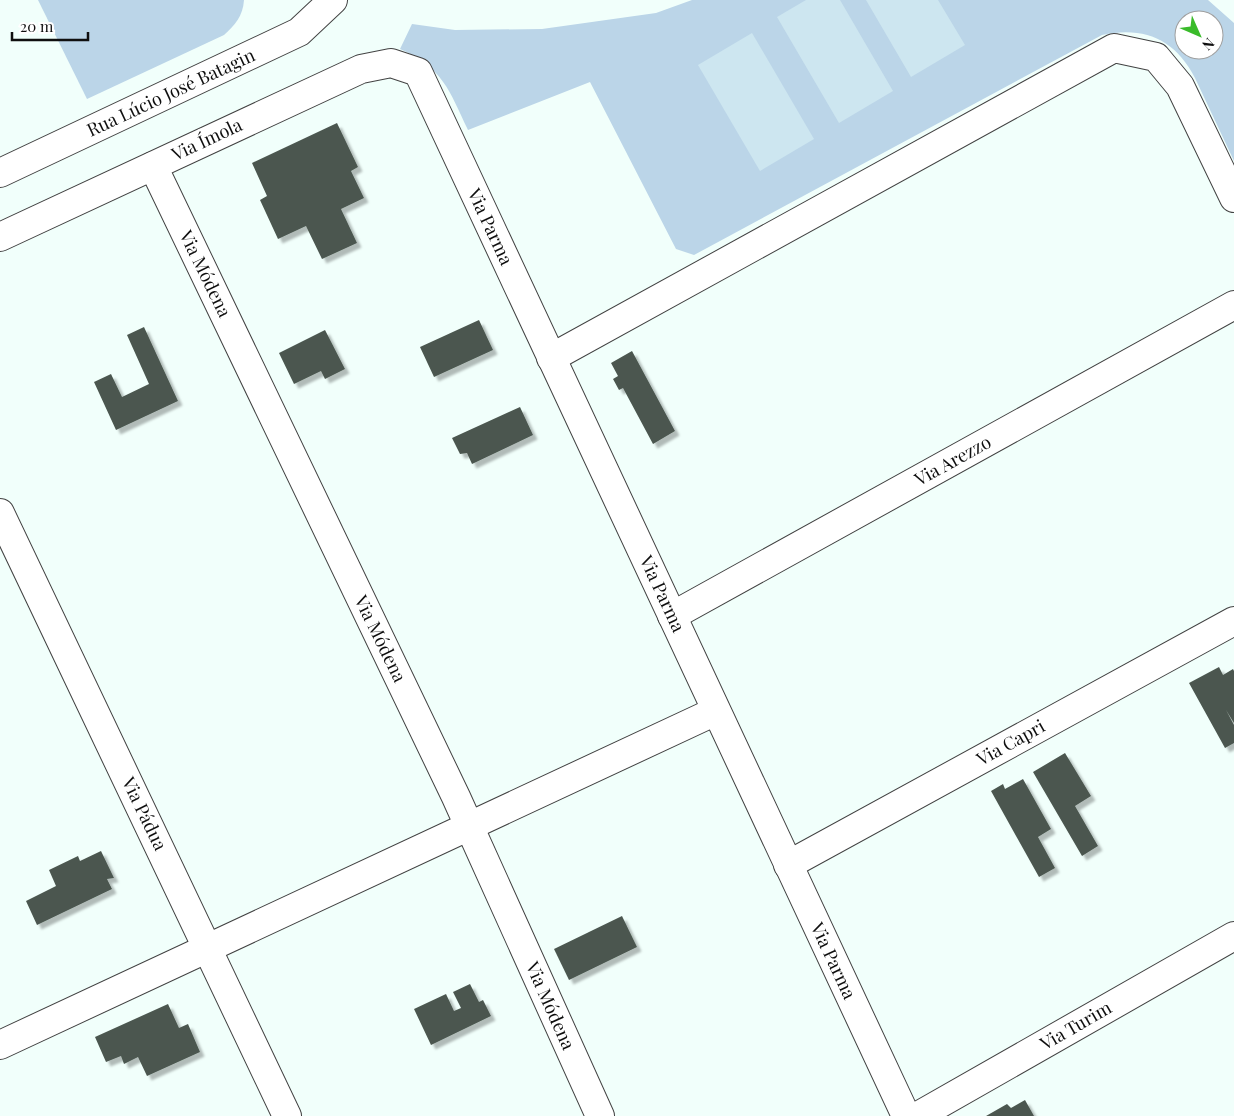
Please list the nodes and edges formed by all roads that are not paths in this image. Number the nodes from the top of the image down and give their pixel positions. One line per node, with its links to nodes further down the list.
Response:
1 (333, 0): 4 (street, Rua Lúcio José Batagin)
2 (418, 72): 3 (street, Via Ímola); 8 (street, Via Parma)
3 (153, 166): 6 (street, Via Ímola); 13 (street, Via Módena)
4 (0, 173)
5 (1234, 198): 8 (street)
6 (0, 237)
7 (1234, 305): 10 (street, Via Arezzo)
8 (551, 358): 10 (street, Via Parma)
9 (0, 513): 16 (street, Via Pádua)
10 (672, 616): 12 (street, Via Parma)
11 (1234, 621): 14 (street, Via Capri)
12 (716, 711): 13 (street); 14 (street, Via Parma)
13 (469, 826): 16 (street); 19 (street, Via Módena)
14 (788, 865): 20 (street, Via Parma)
15 (1234, 936): 21 (street, Via Turim)
16 (208, 948): 17 (street); 18 (street, Via Pádua)
17 (0, 1046)
18 (287, 1116)
19 (600, 1116)
20 (906, 1116)
21 (918, 1116)

